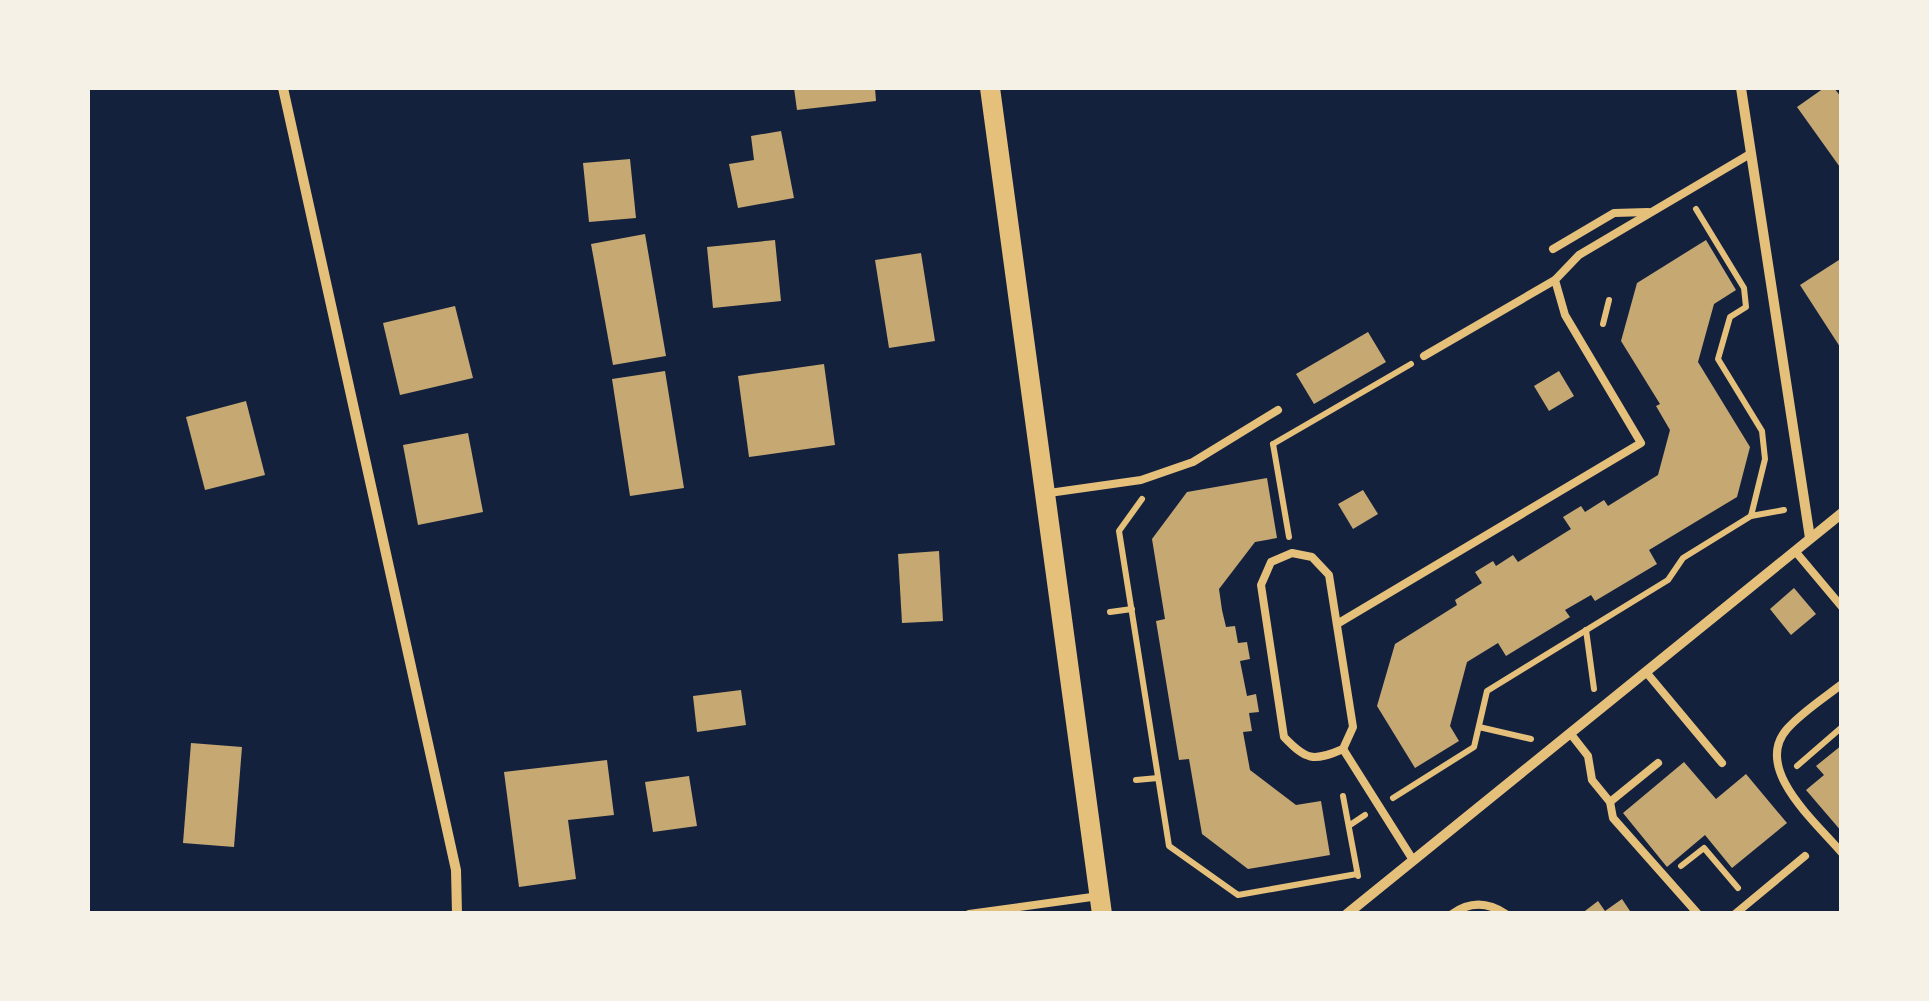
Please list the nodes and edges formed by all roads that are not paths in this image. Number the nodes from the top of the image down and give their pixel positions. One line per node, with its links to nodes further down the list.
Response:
1 (283, 88): 27 (street)
2 (990, 88): 10 (main road)
3 (1741, 88): 4 (street)
4 (1750, 154): 5 (lane); 12 (street)
5 (1652, 212): 6 (lane); 7 (lane)
6 (1553, 248)
7 (1556, 280): 8 (lane); 15 (lane)
8 (1424, 356)
9 (1278, 410): 10 (lane)
10 (1045, 493): 26 (main road)
11 (1842, 513): 12 (street)
12 (1810, 538): 13 (street)
13 (1795, 551): 14 (lane); 16 (street)
14 (1842, 607)
15 (1337, 624): 19 (lane); 19 (lane)
16 (1646, 672): 18 (street); 20 (lane)
17 (1842, 684): 23 (lane)
18 (1570, 733): 22 (lane); 25 (street)
19 (1343, 749): 25 (lane)
20 (1722, 763)
21 (1658, 764): 22 (lane)
22 (1610, 802): 32 (lane)
23 (1842, 853)
24 (1804, 856): 33 (lane)
25 (1413, 860): 29 (street)
26 (1100, 905): 28 (lane)
27 (457, 914)
28 (969, 914)
29 (1347, 914)
30 (1452, 914): 31 (lane)
31 (1506, 914)
32 (1698, 914)
33 (1735, 914)

